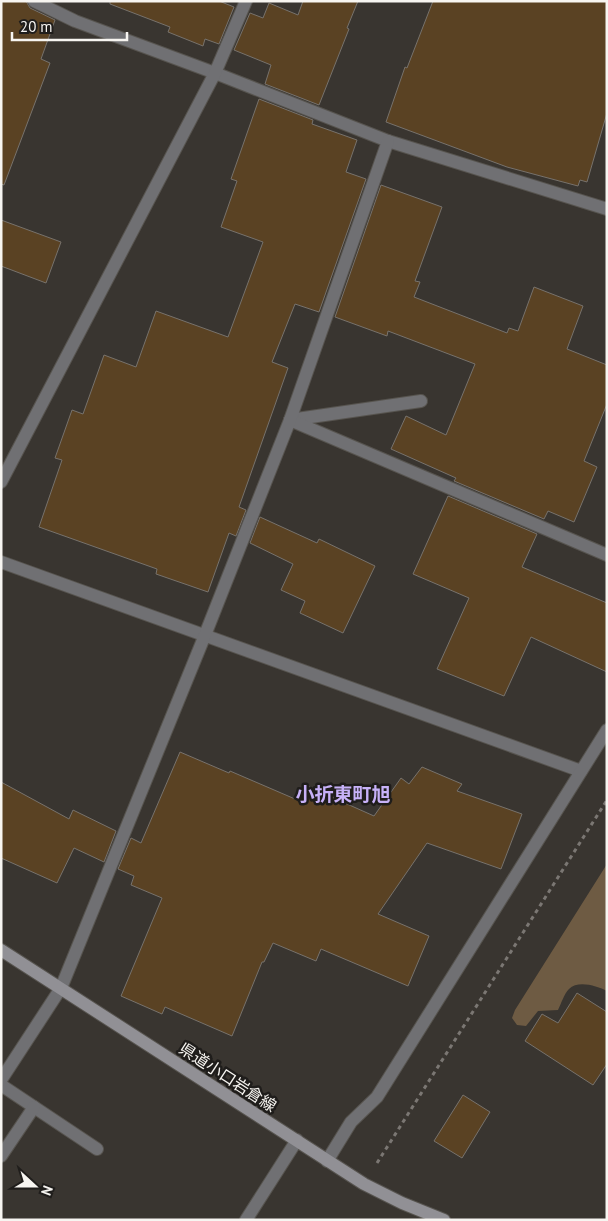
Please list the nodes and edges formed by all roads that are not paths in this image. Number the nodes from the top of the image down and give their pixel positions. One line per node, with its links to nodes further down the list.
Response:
1 (34, 1): 3 (street)
2 (246, 1): 3 (street)
3 (216, 73): 4 (street); 8 (street)
4 (388, 141): 5 (street); 7 (street)
5 (607, 208)
6 (421, 401): 7 (street)
7 (290, 420): 9 (street); 11 (street)
8 (1, 482)
9 (607, 556)
10 (1, 562): 11 (street)
11 (205, 635): 13 (street); 15 (street)
12 (607, 730): 13 (street)
13 (581, 771): 22 (street)
14 (1, 950): 15 (main road, 県道小口岩倉線)
15 (61, 988): 16 (street); 19 (main road, 県道小口岩倉線)
16 (1, 1080)
17 (1, 1084): 18 (street)
18 (34, 1107): 20 (street); 21 (street)
19 (297, 1140): 22 (main road, 県道小口岩倉線); 23 (street)
20 (98, 1149)
21 (1, 1156)
22 (327, 1162): 24 (main road, 県道小口岩倉線)
23 (246, 1220)
24 (444, 1220)

